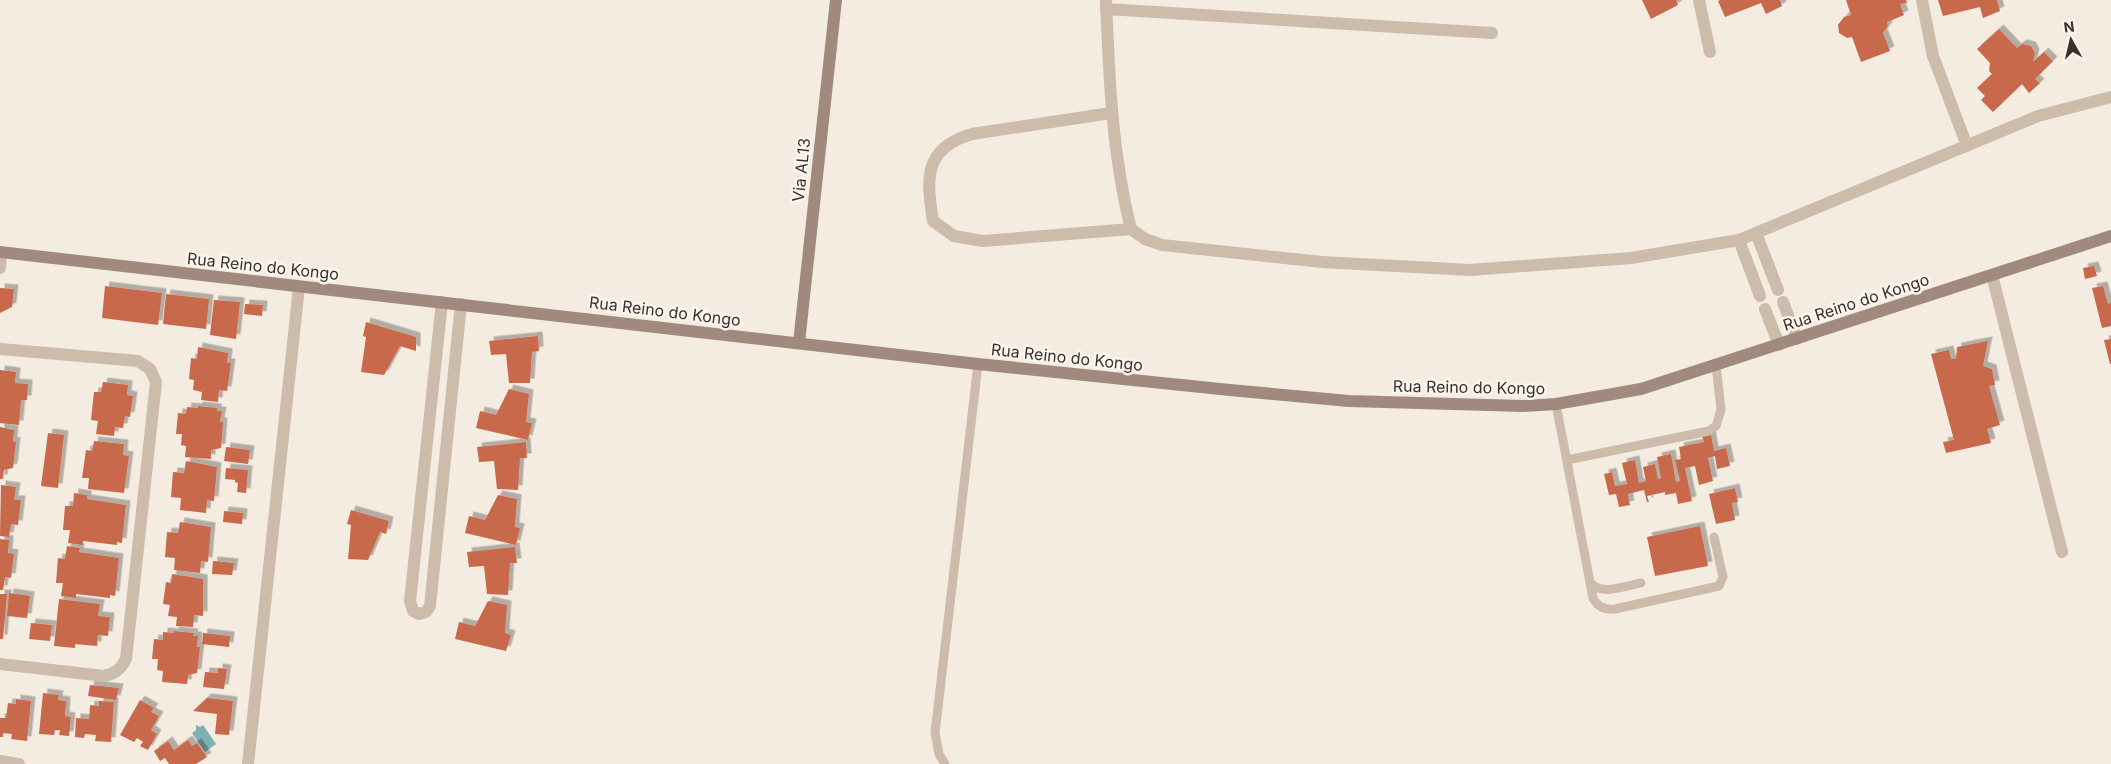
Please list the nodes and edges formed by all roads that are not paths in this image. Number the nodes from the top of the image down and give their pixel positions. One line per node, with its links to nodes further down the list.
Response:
1 (836, 0): 25 (street, Via AL13)
2 (1699, 0): 6 (street)
3 (1922, 0): 9 (street)
4 (1106, 4): 5 (street); 8 (street)
5 (1492, 33)
6 (1710, 52)
7 (2111, 97): 9 (street)
8 (1111, 113): 10 (street); 10 (street)
9 (1967, 146): 11 (street)
10 (1131, 229): 13 (street)
11 (1756, 233): 13 (street); 18 (street)
12 (2111, 236): 16 (street, Rua Reino do Kongo)
13 (1738, 240): 19 (street)
14 (1, 252): 15 (street); 17 (street, Rua Reino do Kongo)
15 (0, 268)
16 (1992, 275): 24 (street, Rua Reino do Kongo); 33 (street)
17 (299, 287): 20 (street, Rua Reino do Kongo); 41 (street)
18 (1778, 290)
19 (1760, 296)
20 (442, 302): 22 (street, Rua Reino do Kongo); 22 (street)
21 (1783, 302): 24 (street)
22 (461, 304): 25 (street, Rua Reino do Kongo)
23 (1765, 309): 26 (street)
24 (1797, 339): 26 (street, Rua Reino do Kongo)
25 (799, 343): 28 (street, Rua Reino do Kongo)
26 (1779, 345): 29 (street, Rua Reino do Kongo)
27 (0, 349): 38 (street)
28 (978, 364): 30 (street, Rua Reino do Kongo); 42 (lane)
29 (1716, 365): 30 (street, Rua Reino do Kongo); 31 (lane)
30 (1556, 404): 31 (lane)
31 (1567, 460): 34 (lane)
32 (1714, 537): 37 (lane)
33 (2062, 552)
34 (1589, 579): 36 (lane); 37 (lane)
35 (1641, 583): 36 (lane)
36 (1606, 590): 37 (lane)
37 (1597, 604)
38 (0, 664)
39 (0, 762): 40 (street)
40 (19, 764)
41 (248, 764)
42 (945, 764)

